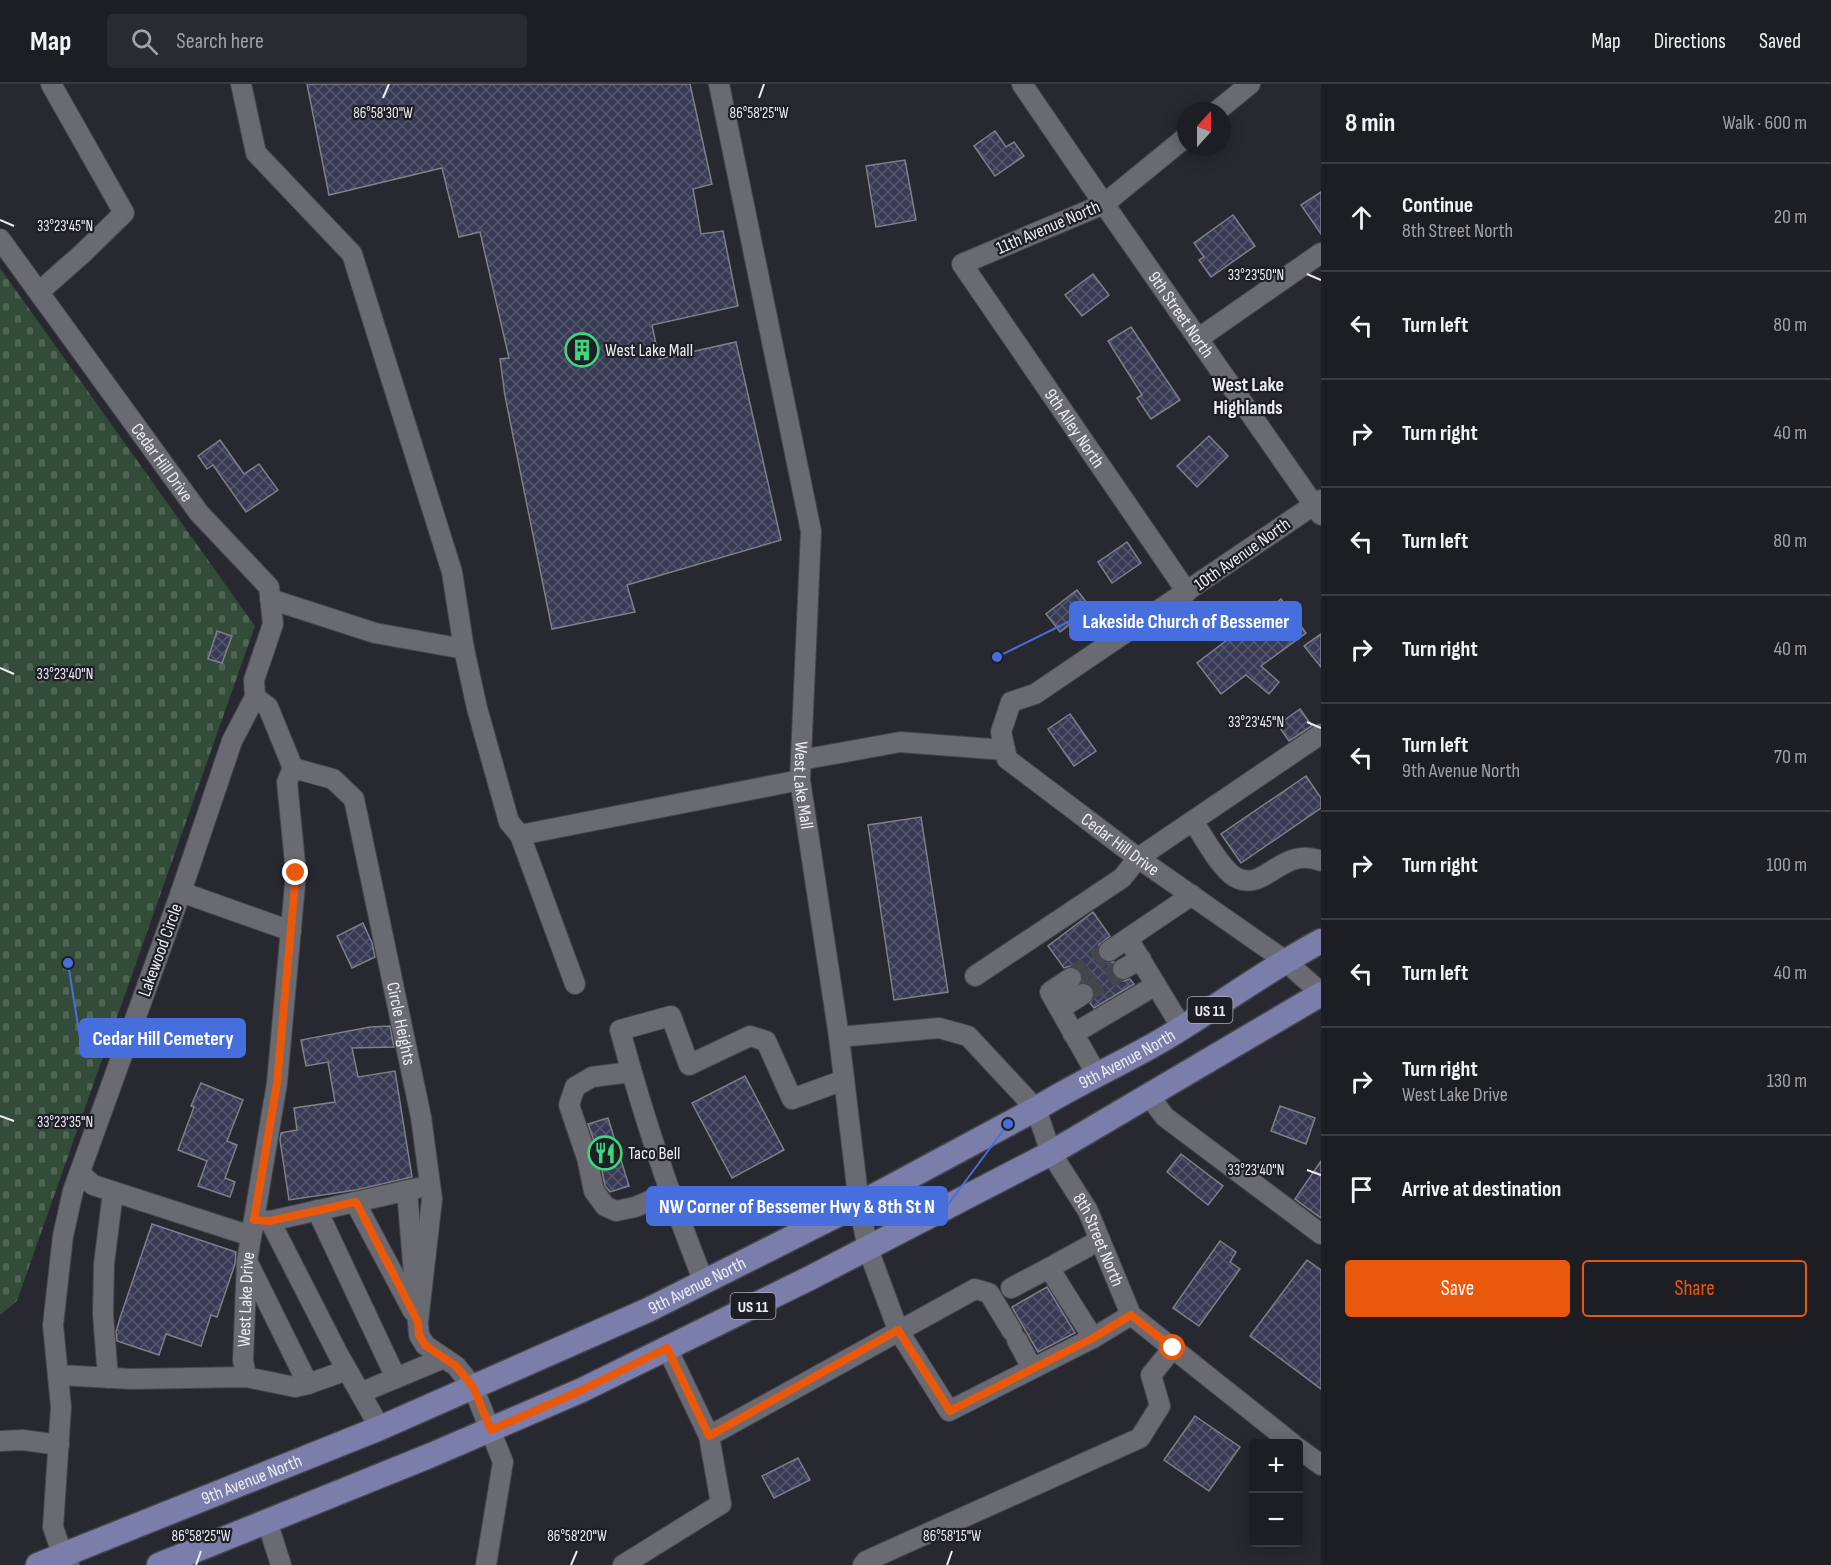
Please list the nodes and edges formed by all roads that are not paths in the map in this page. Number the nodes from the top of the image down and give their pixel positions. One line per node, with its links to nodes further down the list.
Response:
1 (51, 84): 12 (street)
2 (241, 84): 17 (street)
3 (719, 84): 21 (street, West Lake Mall)
4 (1022, 84): 8 (street, 9th Street North)
5 (1250, 84): 6 (street)
6 (1228, 102)
7 (1177, 144): 8 (street, 11th Avenue North)
8 (1104, 204): 11 (street, 11th Avenue North); 13 (street, 9th Street North)
9 (0, 238): 12 (street, Cedar Hill Drive)
10 (1321, 253): 13 (street)
11 (962, 264): 15 (street, 9th Alley North)
12 (39, 292): 16 (street, Cedar Hill Drive)
13 (1199, 338): 14 (street, 9th Street North)
14 (1319, 506): 15 (street, 10th Avenue North)
15 (1187, 592): 20 (street, 10th Avenue North)
16 (270, 599): 17 (street); 18 (street, Cedar Hill Drive)
17 (464, 649): 25 (street)
18 (255, 697): 22 (street); 28 (street, Lakewood Circle)
19 (1321, 734): 24 (street)
20 (1005, 750): 21 (street); 26 (street, Cedar Hill Drive)
21 (801, 760): 23 (street, West Lake Mall)
22 (293, 768): 30 (street, West Lake Drive); 52 (street, Circle Heights)
23 (800, 780): 25 (street); 44 (street, West Lake Mall)
24 (1193, 821): 26 (street); 27 (street)
25 (520, 835): 38 (street)
26 (1138, 858): 29 (street, Cedar Hill Drive); 37 (street)
27 (1321, 861)
28 (181, 892): 30 (street); 51 (street, Lakewood Circle)
29 (1192, 896): 31 (street); 35 (street, Cedar Hill Drive)
30 (291, 931): 59 (street, West Lake Drive)
31 (1128, 939): 33 (street); 34 (street)
32 (1321, 941): 35 (main road, 9th Avenue North / US 11)
33 (1109, 951)
34 (1140, 959): 36 (street); 39 (street)
35 (1284, 960): 41 (street); 42 (main road, 9th Avenue North / US 11)
36 (1123, 969)
37 (975, 976)
38 (575, 984)
39 (1156, 985): 42 (street); 43 (street)
40 (1077, 986): 43 (street)
41 (1321, 993): 48 (main road, US 11)
42 (1182, 1028): 46 (main road, 9th Avenue North / US 11)
43 (1073, 1034): 46 (street)
44 (839, 1037): 47 (street, West Lake Mall); 49 (street)
45 (632, 1072): 47 (street); 55 (street); 55 (street)
46 (1097, 1075): 49 (main road, 9th Avenue North / US 11)
47 (844, 1080): 57 (street, West Lake Mall)
48 (1149, 1096): 50 (main road, US 11); 60 (street)
49 (1036, 1109): 50 (street, 8th Street North); 57 (main road, 9th Avenue North / US 11)
50 (1051, 1153): 61 (street, 8th Street North); 62 (main road, US 11)
51 (80, 1173): 54 (street); 76 (street, Lakewood Circle)
52 (430, 1185): 53 (street); 68 (street, Circle Heights)
53 (407, 1191): 56 (street); 68 (street)
54 (113, 1192): 59 (street); 78 (street)
55 (671, 1192): 65 (street)
56 (356, 1202): 58 (street); 68 (street)
57 (859, 1204): 62 (street, West Lake Mall); 65 (main road, 9th Avenue North / US 11)
58 (317, 1210): 59 (street); 79 (street)
59 (258, 1226): 63 (street, West Lake Drive); 75 (street)
60 (1321, 1234)
61 (1100, 1240): 64 (street); 67 (street, 8th Street North)
62 (868, 1249): 69 (street, West Lake Mall); 71 (main road, US 11)
63 (247, 1261): 77 (street, West Lake Drive); 80 (street)
64 (1049, 1268): 66 (street); 70 (street)
65 (704, 1282): 81 (main road, 9th Avenue North / US 11)
66 (1011, 1288)
67 (1131, 1315): 70 (street); 72 (street, 8th Street North)
68 (418, 1322): 73 (street)
69 (898, 1330): 74 (street, West Lake Mall); 74 (street); 85 (street)
70 (1093, 1338): 74 (street)
71 (667, 1348): 84 (main road, US 11); 85 (street)
72 (1173, 1348): 86 (street, 8th Street North); 98 (street)
73 (444, 1358): 79 (street); 81 (street)
74 (1032, 1368)
75 (347, 1370): 80 (street); 82 (street)
76 (58, 1375): 78 (street); 88 (street, Lakewood Circle)
77 (246, 1377): 78 (street); 80 (street)
78 (108, 1378)
79 (396, 1378): 82 (street)
80 (308, 1384)
81 (473, 1387): 83 (main road, 9th Avenue North / US 11); 84 (street)
82 (360, 1393): 83 (street)
83 (380, 1428): 92 (main road, 9th Avenue North / US 11)
84 (491, 1430): 91 (main road, US 11); 96 (street)
85 (709, 1436): 97 (street)
86 (1288, 1439)
87 (0, 1441): 88 (street)
88 (59, 1445): 92 (street, Lakewood Circle)
89 (1303, 1451): 90 (street)
90 (1321, 1465)
91 (267, 1521): 94 (main road, US 11); 95 (street)
92 (66, 1561): 93 (main road, 9th Avenue North / US 11)
93 (39, 1565)
94 (159, 1565)
95 (281, 1565)
96 (486, 1565)
97 (623, 1565)
98 (863, 1565)

